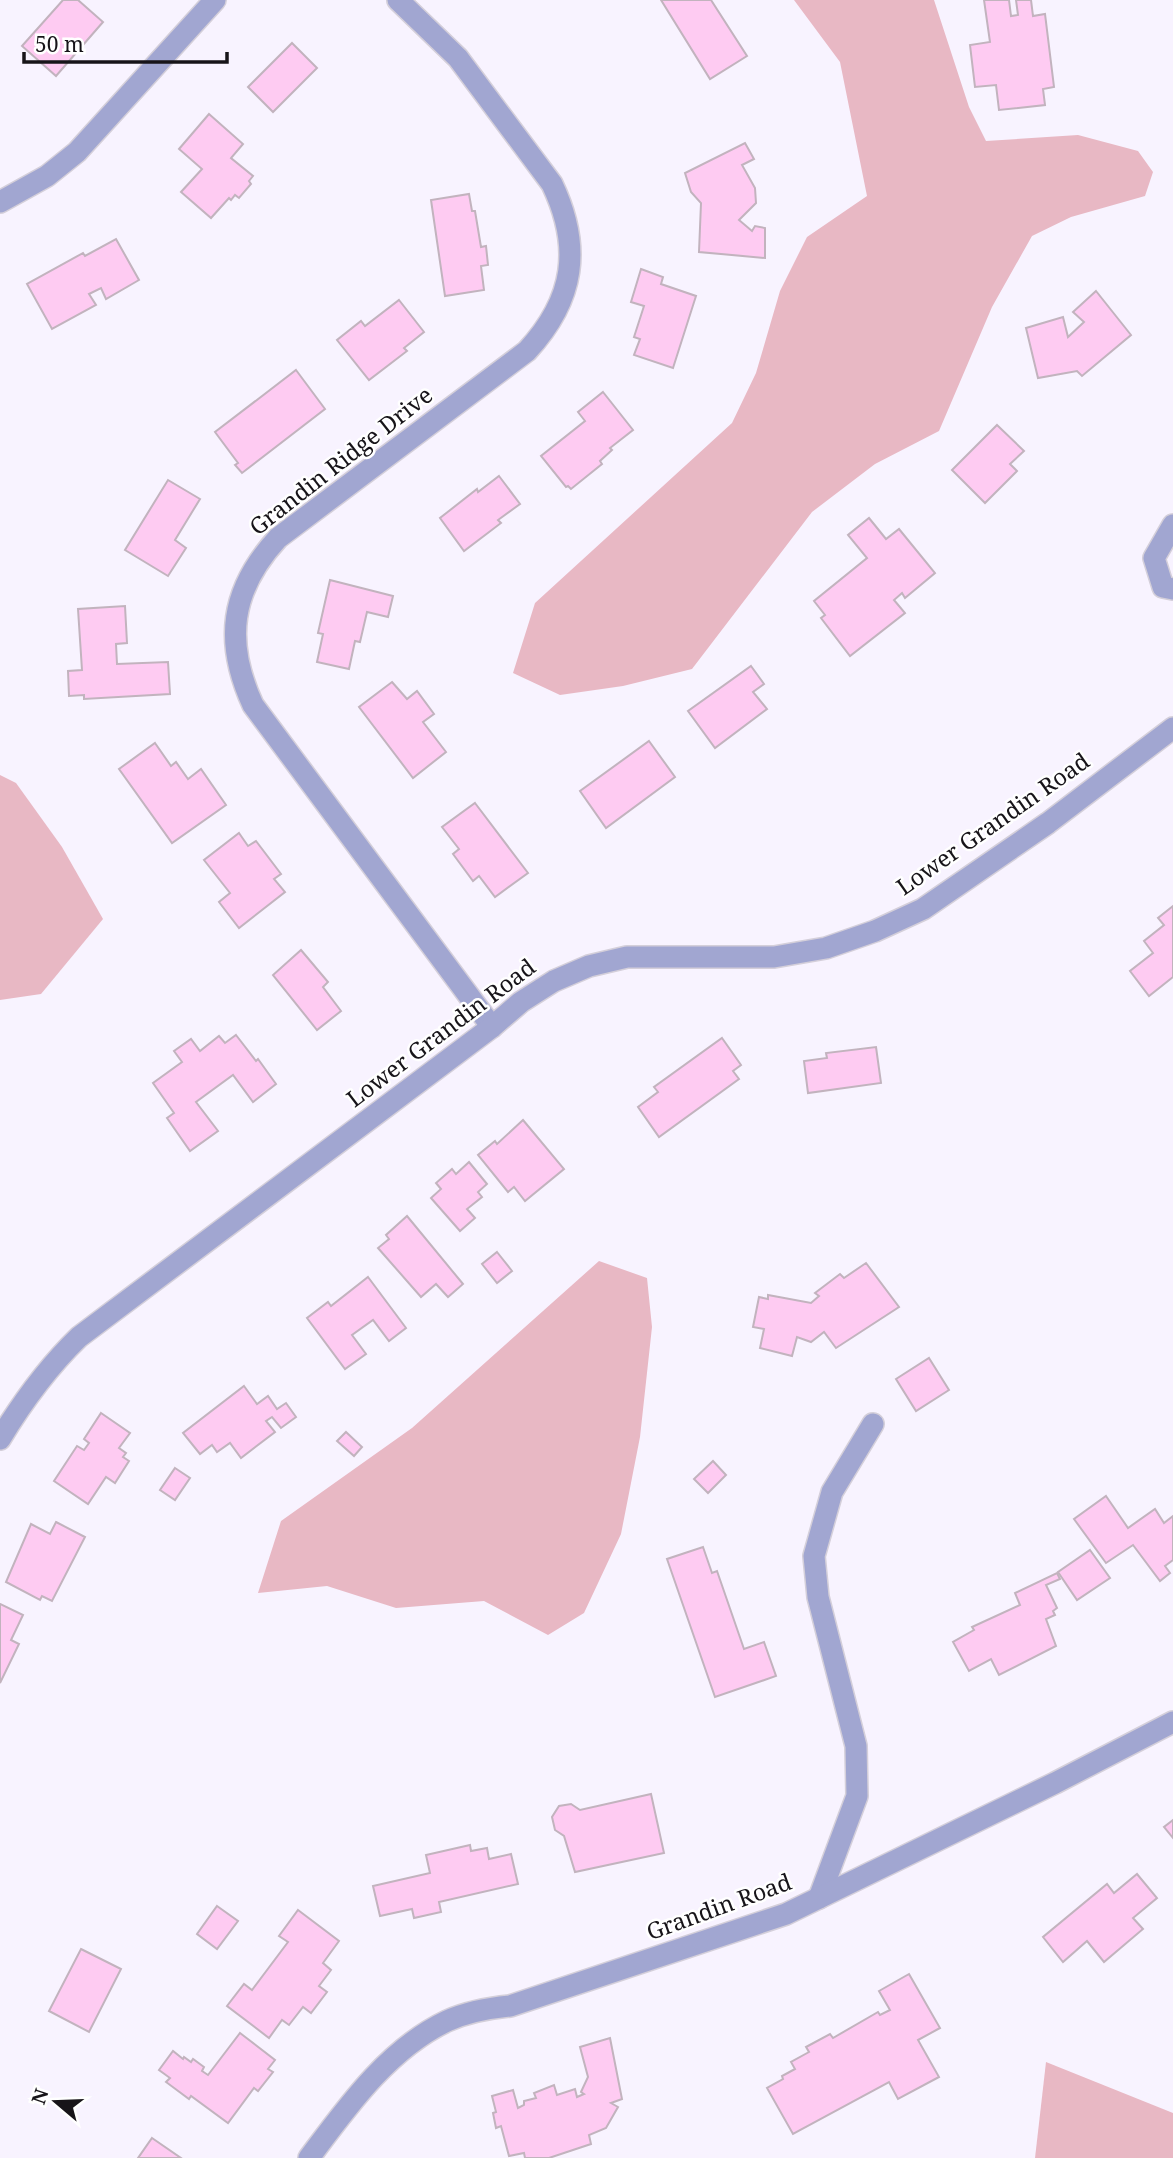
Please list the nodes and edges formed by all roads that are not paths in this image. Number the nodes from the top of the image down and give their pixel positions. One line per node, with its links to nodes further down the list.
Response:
1 (215, 0): 3 (street)
2 (398, 0): 7 (street, Grandin Ridge Drive)
3 (0, 202)
4 (1173, 524): 5 (street)
5 (1173, 589)
6 (1173, 728): 7 (street, Lower Grandin Road)
7 (492, 1027): 9 (street, Lower Grandin Road)
8 (873, 1424): 11 (street)
9 (0, 1439)
10 (1173, 1721): 11 (street, Grandin Road)
11 (819, 1898): 12 (street, Grandin Road)
12 (309, 2158)

